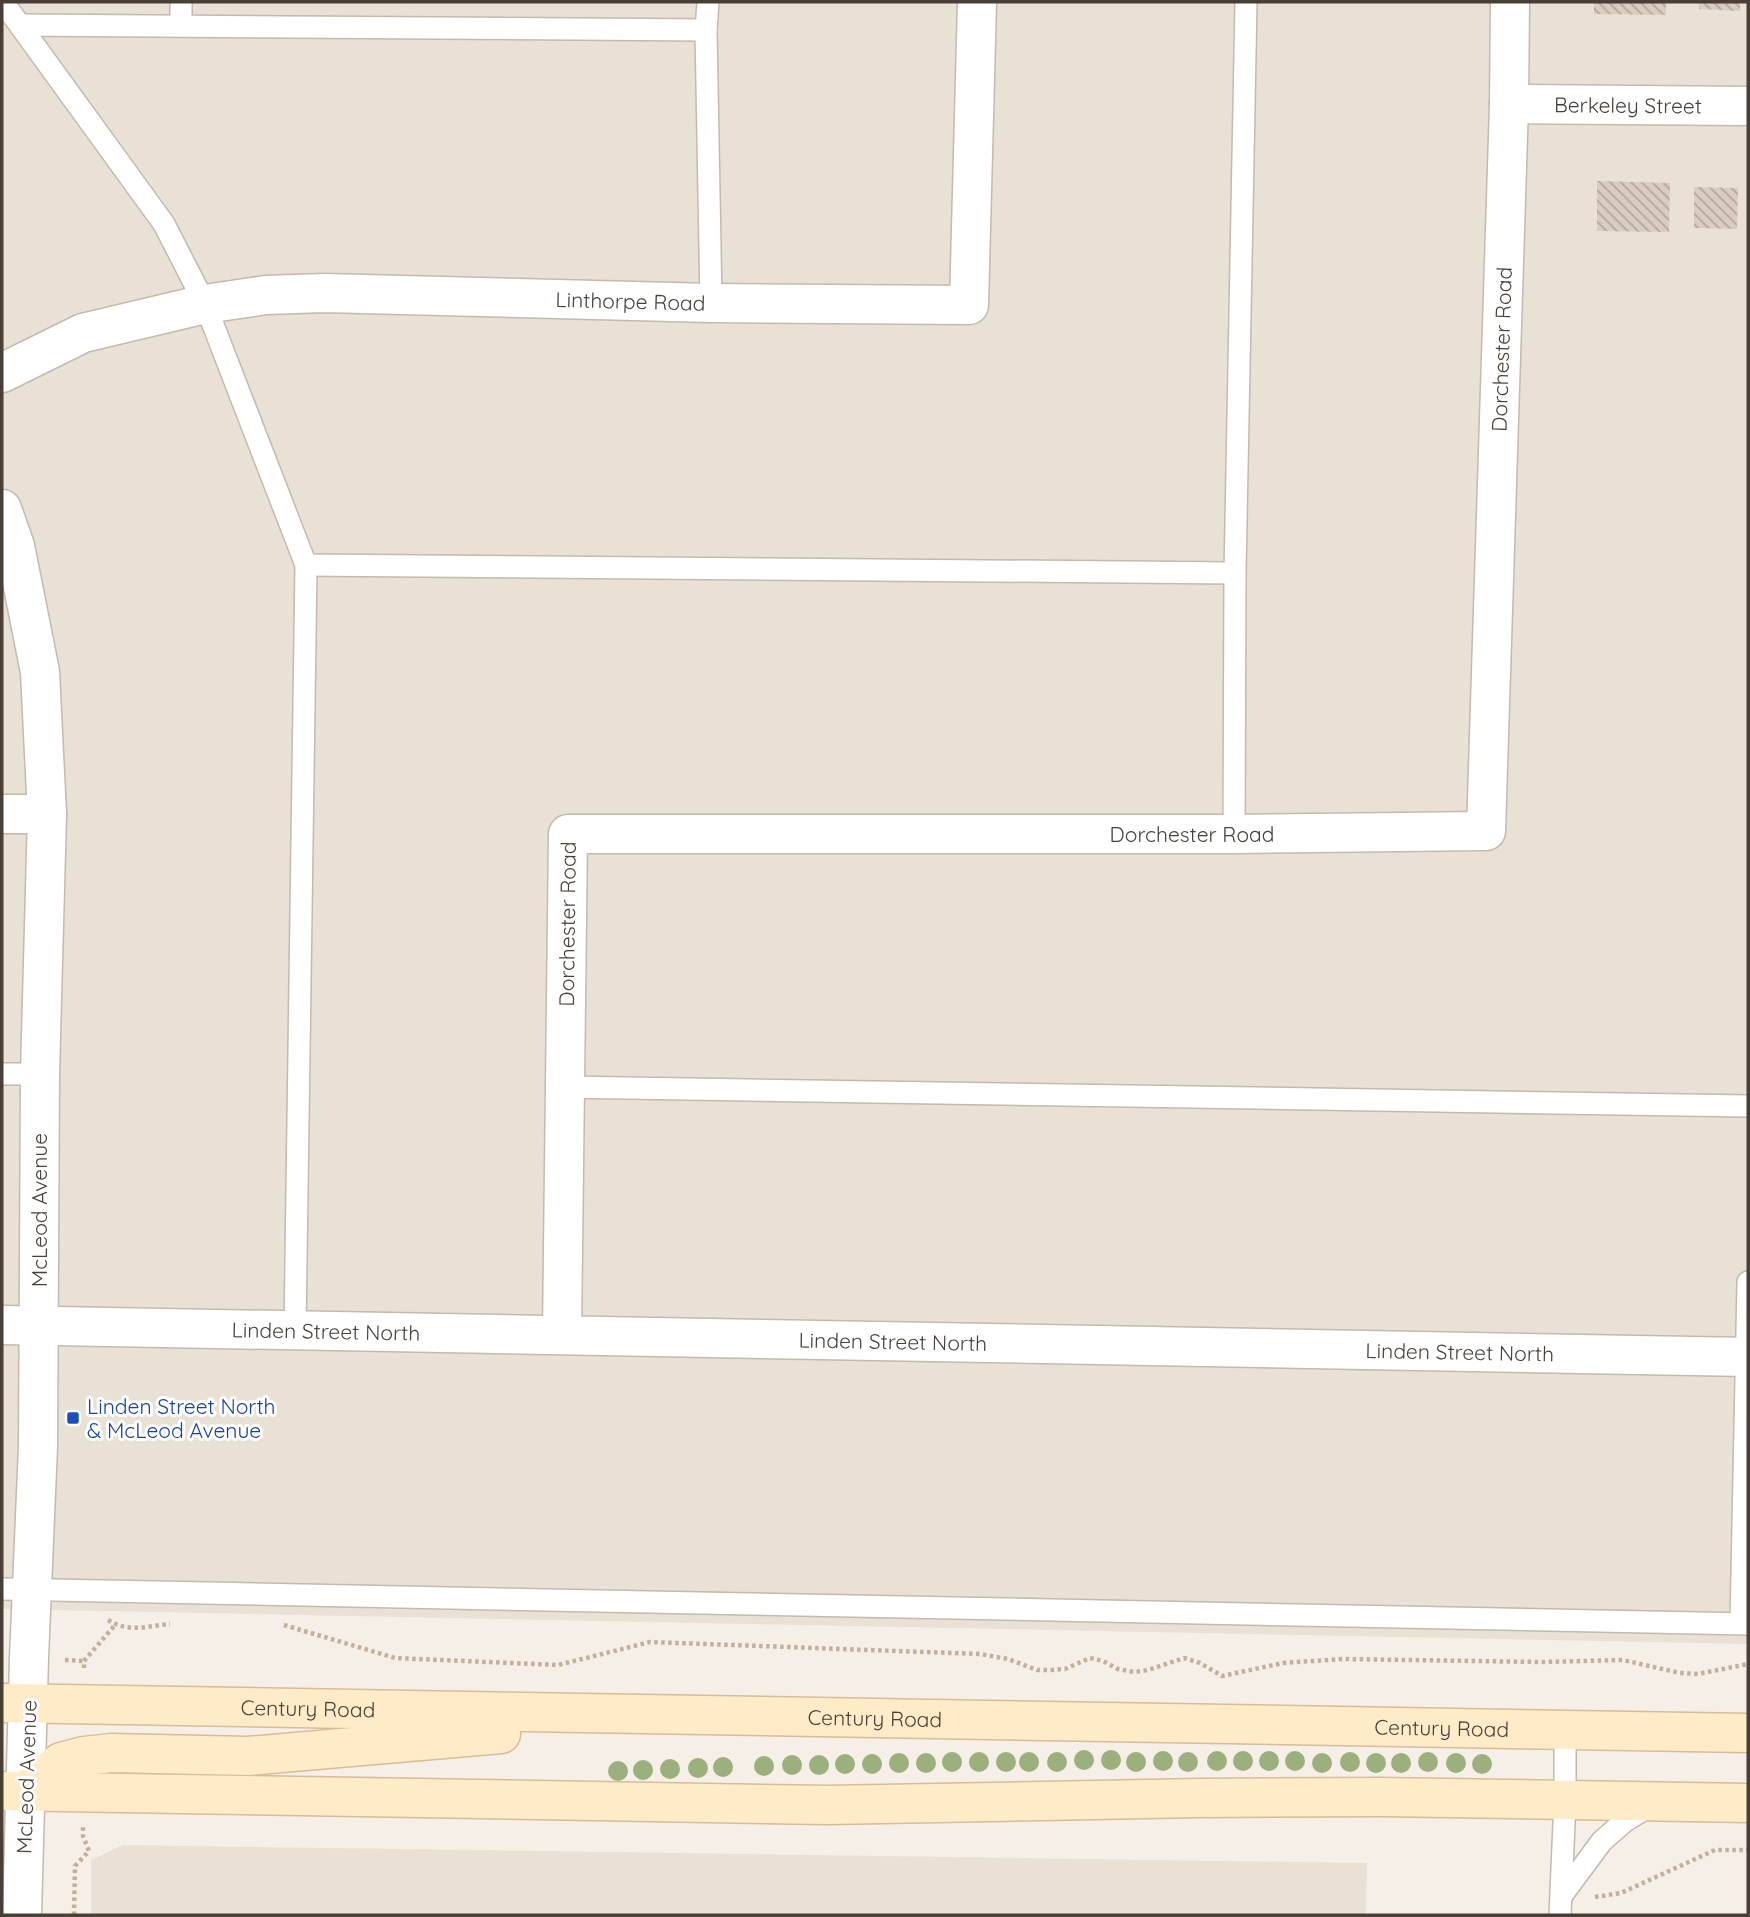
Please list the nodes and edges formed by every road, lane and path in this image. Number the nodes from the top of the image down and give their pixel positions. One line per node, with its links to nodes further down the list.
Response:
1 (3, 2): 7 (lane)
2 (181, 2): 8 (lane)
3 (708, 2): 9 (lane)
4 (978, 2): 12 (street, Linthorpe Road)
5 (1246, 2): 18 (lane)
6 (1510, 2): 10 (street, Dorchester Road)
7 (20, 25): 8 (lane); 13 (lane)
8 (181, 25): 9 (lane)
9 (706, 30): 12 (lane)
10 (1509, 104): 11 (street, Berkeley Street); 21 (street, Dorchester Road)
11 (1748, 106)
12 (711, 303): 13 (street, Linthorpe Road)
13 (205, 304): 14 (street, Linthorpe Road); 17 (lane)
14 (2, 373)
15 (2, 509): 16 (street, McLeod Avenue)
16 (8, 546): 20 (street, McLeod Avenue)
17 (306, 565): 18 (lane); 28 (lane)
18 (1235, 573): 21 (lane)
19 (2, 814): 20 (street)
20 (47, 814): 23 (street, McLeod Avenue)
21 (1234, 834): 24 (street, Dorchester Road)
22 (2, 1074): 23 (lane)
23 (40, 1074): 27 (street, McLeod Avenue)
24 (564, 1087): 25 (lane); 29 (street, Dorchester Road)
25 (1748, 1106)
26 (1748, 1282): 30 (lane)
27 (20, 1325): 28 (street, Linden Street North); 31 (street, McLeod Avenue)
28 (295, 1330): 29 (street, Linden Street North)
29 (562, 1334): 30 (street, Linden Street North)
30 (1747, 1357): 35 (lane)
31 (17, 1589): 32 (lane); 39 (street, McLeod Avenue)
32 (83, 1590): 35 (lane); 36 (path)
33 (180, 1622): 36 (path)
34 (274, 1622): 38 (path)
35 (1745, 1624)
36 (115, 1625): 37 (path)
37 (84, 1661)
38 (1748, 1664)
39 (15, 1703): 40 (main road, Century Road); 42 (main road); 44 (street, McLeod Avenue)
40 (702, 1716): 41 (main road, Century Road); 44 (main road)
41 (1565, 1731): 43 (main road, Century Road); 45 (lane)
42 (2, 1733)
43 (1748, 1733)
44 (13, 1791): 45 (main road); 51 (street, McLeod Avenue)
45 (1565, 1800): 46 (main road); 50 (lane)
46 (1656, 1801): 47 (main road); 50 (lane)
47 (1748, 1803)
48 (83, 1836): 52 (path)
49 (1748, 1850): 50 (path)
50 (1562, 1905)
51 (22, 1915)
52 (74, 1915)

